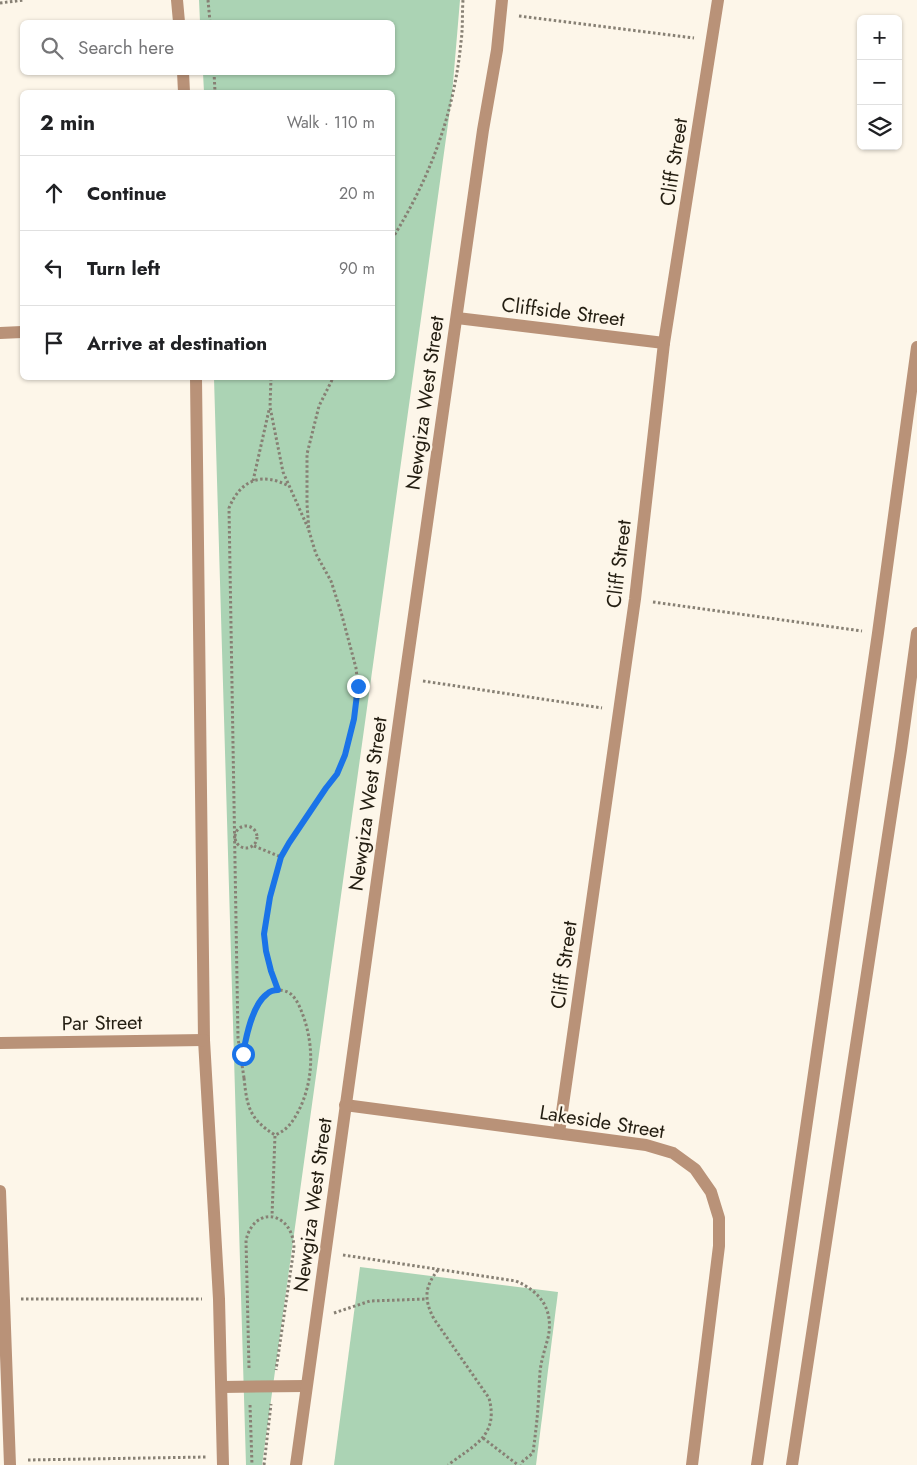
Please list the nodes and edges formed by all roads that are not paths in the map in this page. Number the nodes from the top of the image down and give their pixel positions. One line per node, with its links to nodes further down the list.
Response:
1 (176, 0): 4 (street)
2 (502, 0): 7 (street, Newgiza West Street)
3 (718, 0): 10 (street, Cliff Street)
4 (179, 20)
5 (183, 75): 6 (street)
6 (184, 90)
7 (457, 318): 10 (street, Cliffside Street); 16 (street, Newgiza West Street)
8 (20, 332): 9 (street)
9 (0, 333)
10 (664, 343): 17 (street, Cliff Street)
11 (917, 347): 25 (street)
12 (196, 380): 14 (street)
13 (917, 633): 26 (street)
14 (204, 1040): 15 (street, Par Street); 20 (street)
15 (0, 1043)
16 (345, 1105): 17 (street, Lakeside Street); 19 (street, Newgiza West Street)
17 (559, 1133): 24 (street, Lakeside Street)
18 (0, 1191): 22 (street)
19 (306, 1386): 20 (street); 23 (street, Newgiza West Street)
20 (222, 1387): 21 (street)
21 (223, 1461)
22 (10, 1462)
23 (296, 1465)
24 (692, 1465)
25 (757, 1465)
26 (792, 1465)

